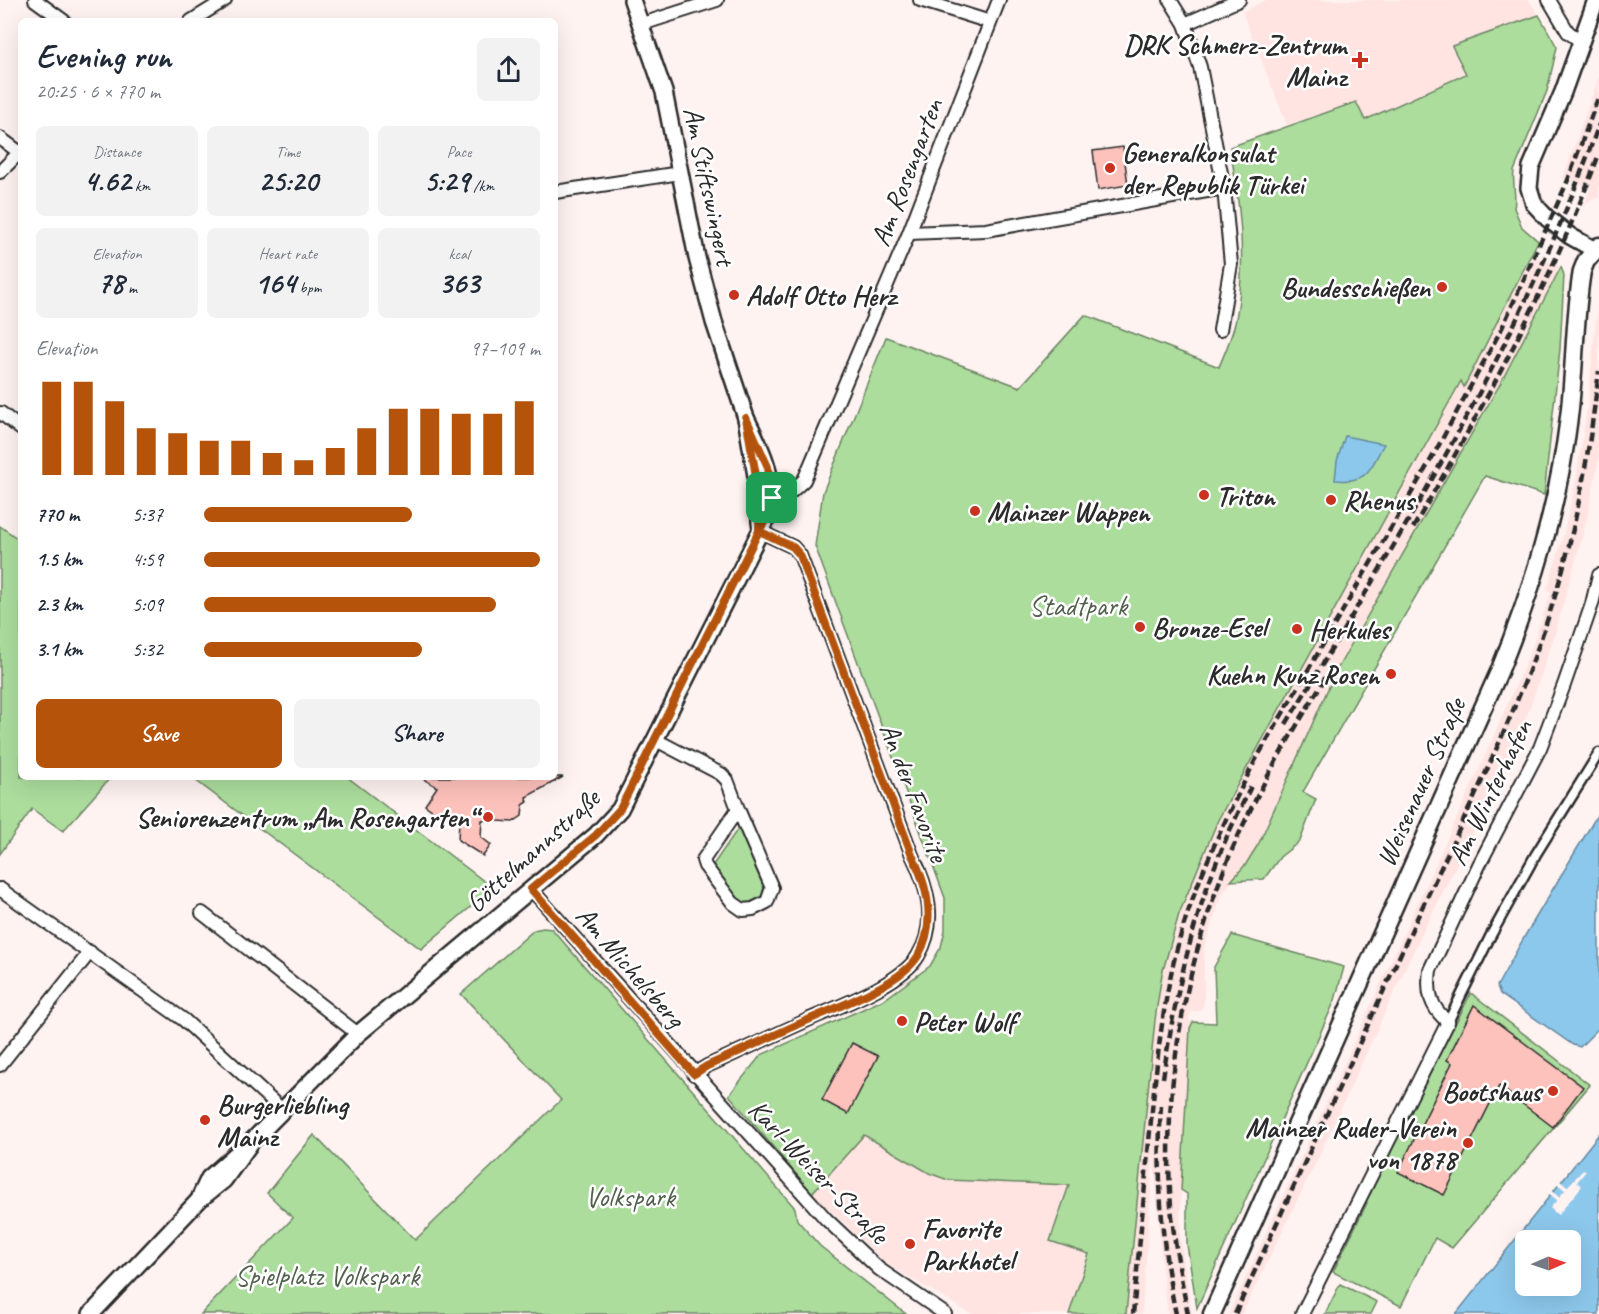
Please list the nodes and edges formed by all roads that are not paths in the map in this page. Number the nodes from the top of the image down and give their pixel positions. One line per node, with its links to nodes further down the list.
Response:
1 (35, 0): 11 (street)
2 (225, 0): 12 (street)
3 (632, 0): 14 (street, Am Stiftswingert)
4 (717, 0): 14 (street)
5 (920, 0): 13 (street)
6 (999, 0): 13 (street, Am Rosengarten)
7 (1170, 0): 15 (street)
8 (1239, 0): 15 (street)
9 (1549, 0): 16 (street)
10 (1596, 0): 16 (street)
11 (60, 18)
12 (196, 18)
13 (990, 22): 24 (street, Am Rosengarten)
14 (642, 24): 21 (street, Am Stiftswingert)
15 (1185, 24): 22 (street)
16 (1582, 42): 25 (street)
17 (0, 138): 18 (street)
18 (18, 150)
19 (18, 153): 20 (street)
20 (0, 172)
21 (680, 173): 23 (street); 29 (street, Am Stiftswingert)
22 (1224, 188): 24 (street); 26 (street)
23 (558, 192)
24 (909, 233): 29 (street, Am Rosengarten)
25 (1597, 248): 46 (main road, Weisenauer Straße)
26 (1221, 330)
27 (1, 413): 28 (street)
28 (18, 427)
29 (766, 498): 30 (street, Göttelmannstraße)
30 (759, 531): 32 (street, Göttelmannstraße); 42 (street, An der Favorite)
31 (1599, 575): 39 (street, Am Winterhafen)
32 (656, 740): 34 (street); 36 (street, Göttelmannstraße)
33 (1599, 753): 39 (street)
34 (738, 809): 34 (street)
35 (0, 889): 38 (street)
36 (531, 889): 40 (street, Göttelmannstraße); 42 (street, Am Michelsberg)
37 (202, 913): 40 (street)
38 (90, 952): 41 (street); 43 (street)
39 (1448, 1022): 47 (street)
40 (358, 1034): 43 (street, Göttelmannstraße)
41 (0, 1065)
42 (694, 1074): 45 (street, Karl-Weiser-Straße)
43 (282, 1110): 44 (street, Göttelmannstraße)
44 (91, 1314)
45 (945, 1314)
46 (1212, 1314)
47 (1302, 1314)

